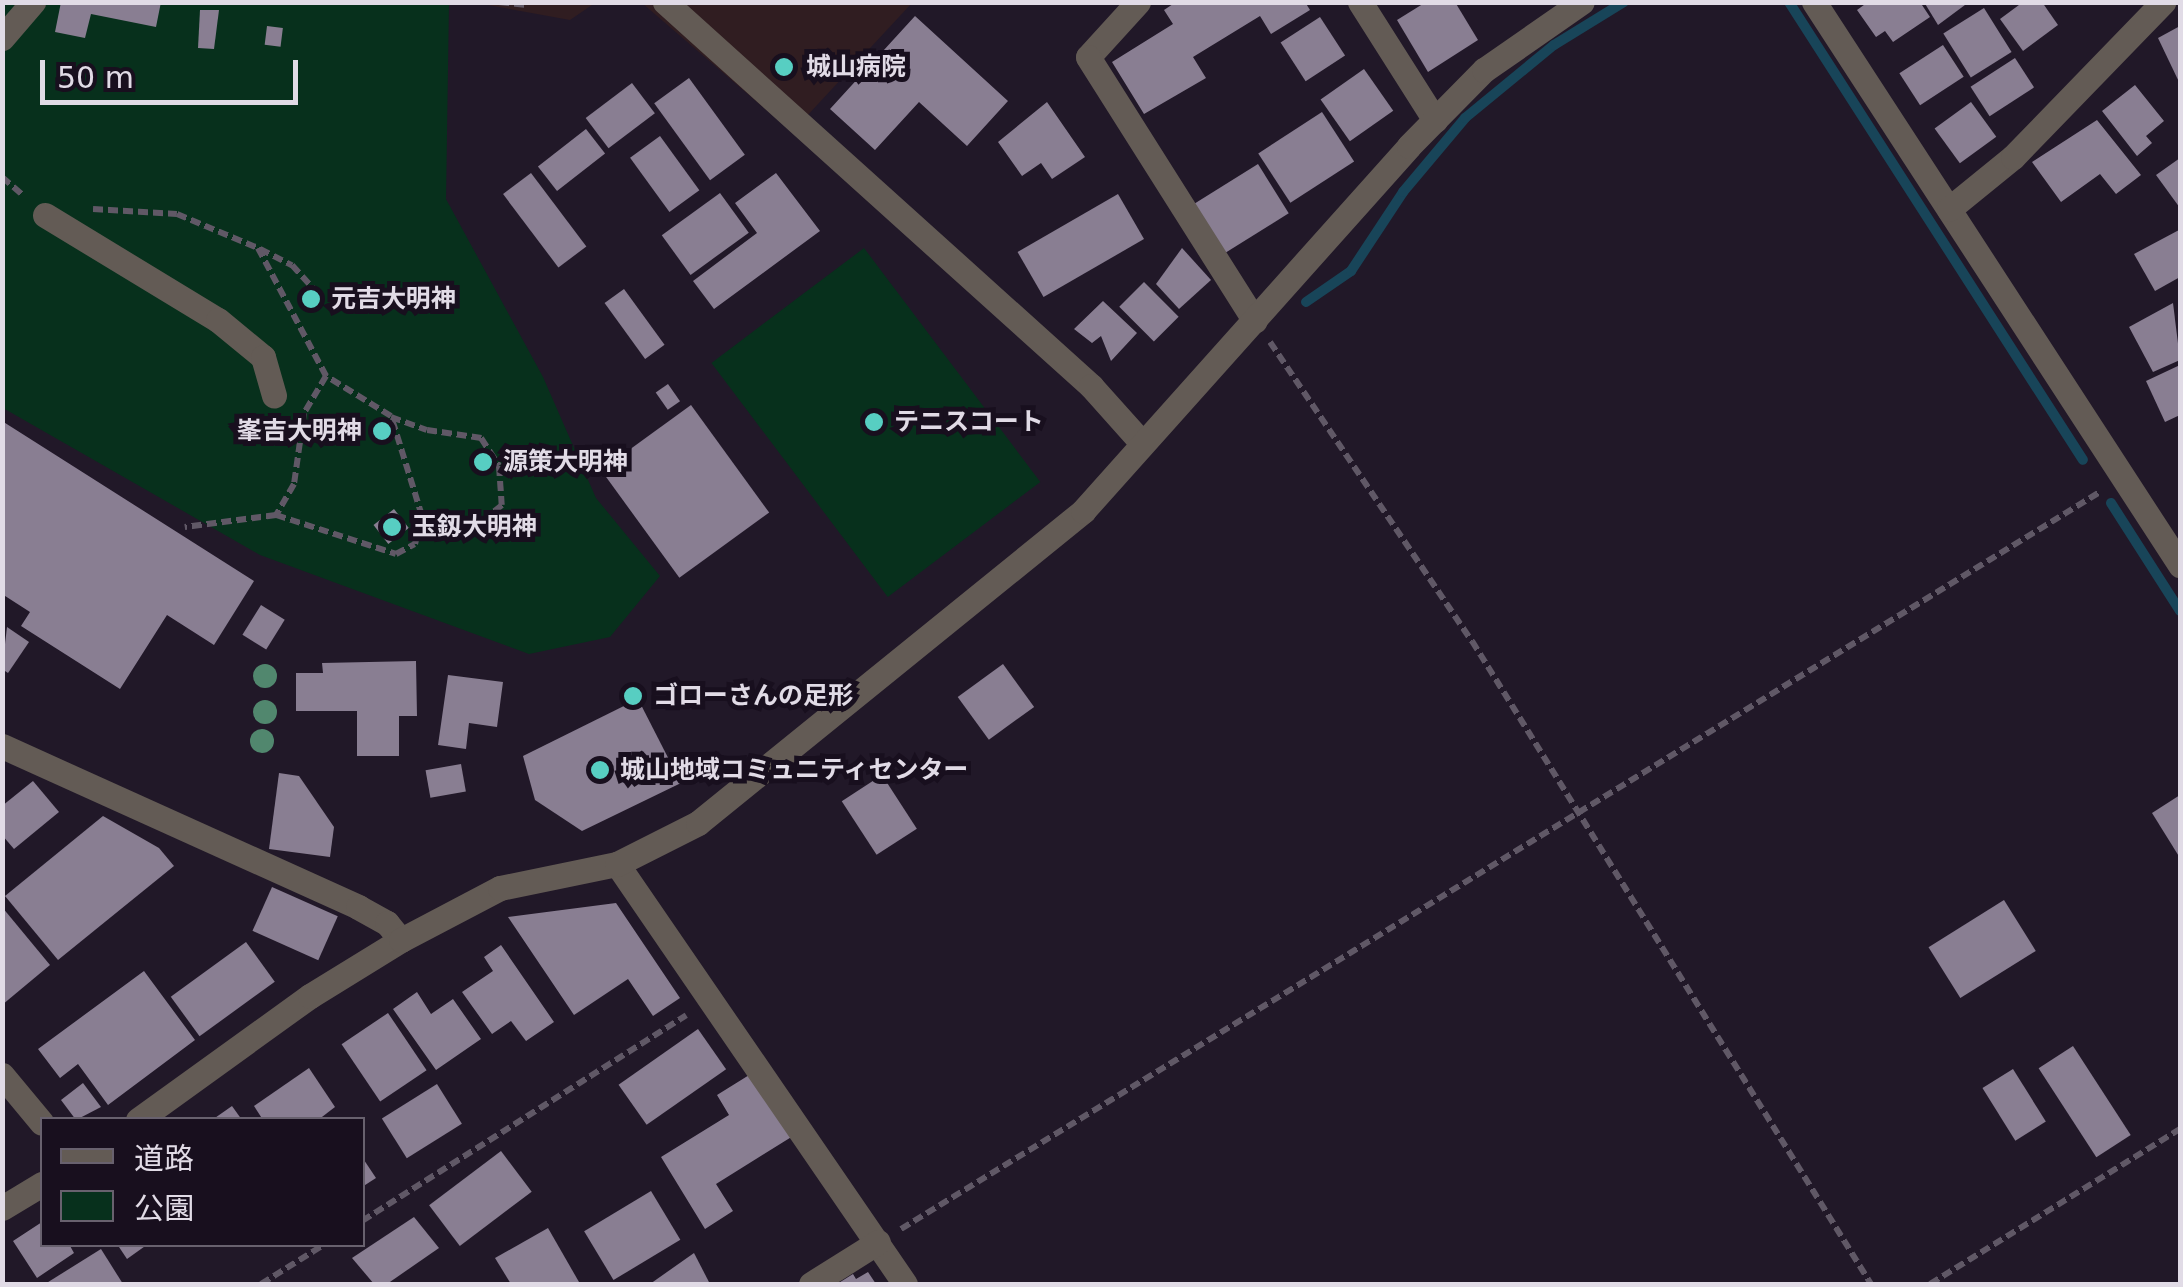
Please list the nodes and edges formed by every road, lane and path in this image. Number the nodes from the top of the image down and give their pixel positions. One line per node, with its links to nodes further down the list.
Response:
1 (33, 2): 10 (street)
2 (499, 2): 9 (path)
3 (665, 2): 20 (street)
4 (1138, 2): 16 (street)
5 (1360, 2): 11 (street)
6 (1582, 2): 11 (street)
7 (1814, 2): 12 (street)
8 (2163, 2): 12 (street)
9 (528, 5)
10 (2, 38)
11 (1435, 120): 16 (street)
12 (1949, 210): 21 (street)
13 (45, 216): 18 (street)
14 (258, 248): 15 (path)
15 (313, 288)
16 (1256, 320): 20 (street); 26 (path)
17 (326, 376): 19 (path)
18 (274, 395)
19 (391, 416): 23 (path); 23 (path)
20 (1142, 442): 27 (street)
21 (2125, 476): 24 (street); 26 (path)
22 (276, 515): 23 (path)
23 (422, 516)
24 (2180, 564)
25 (2, 746): 28 (street)
26 (1580, 814): 37 (path); 42 (path)
27 (618, 864): 28 (street); 29 (street)
28 (401, 940): 31 (street)
29 (709, 1000): 36 (path); 37 (street)
30 (2, 1075): 32 (street)
31 (142, 1117)
32 (40, 1121)
33 (2180, 1129): 43 (path)
34 (40, 1185): 35 (street)
35 (2, 1208)
36 (365, 1219)
37 (878, 1242): 40 (street); 41 (street)
38 (320, 1247): 39 (path)
39 (261, 1284)
40 (811, 1284)
41 (904, 1284)
42 (1871, 1284)
43 (1930, 1284)

